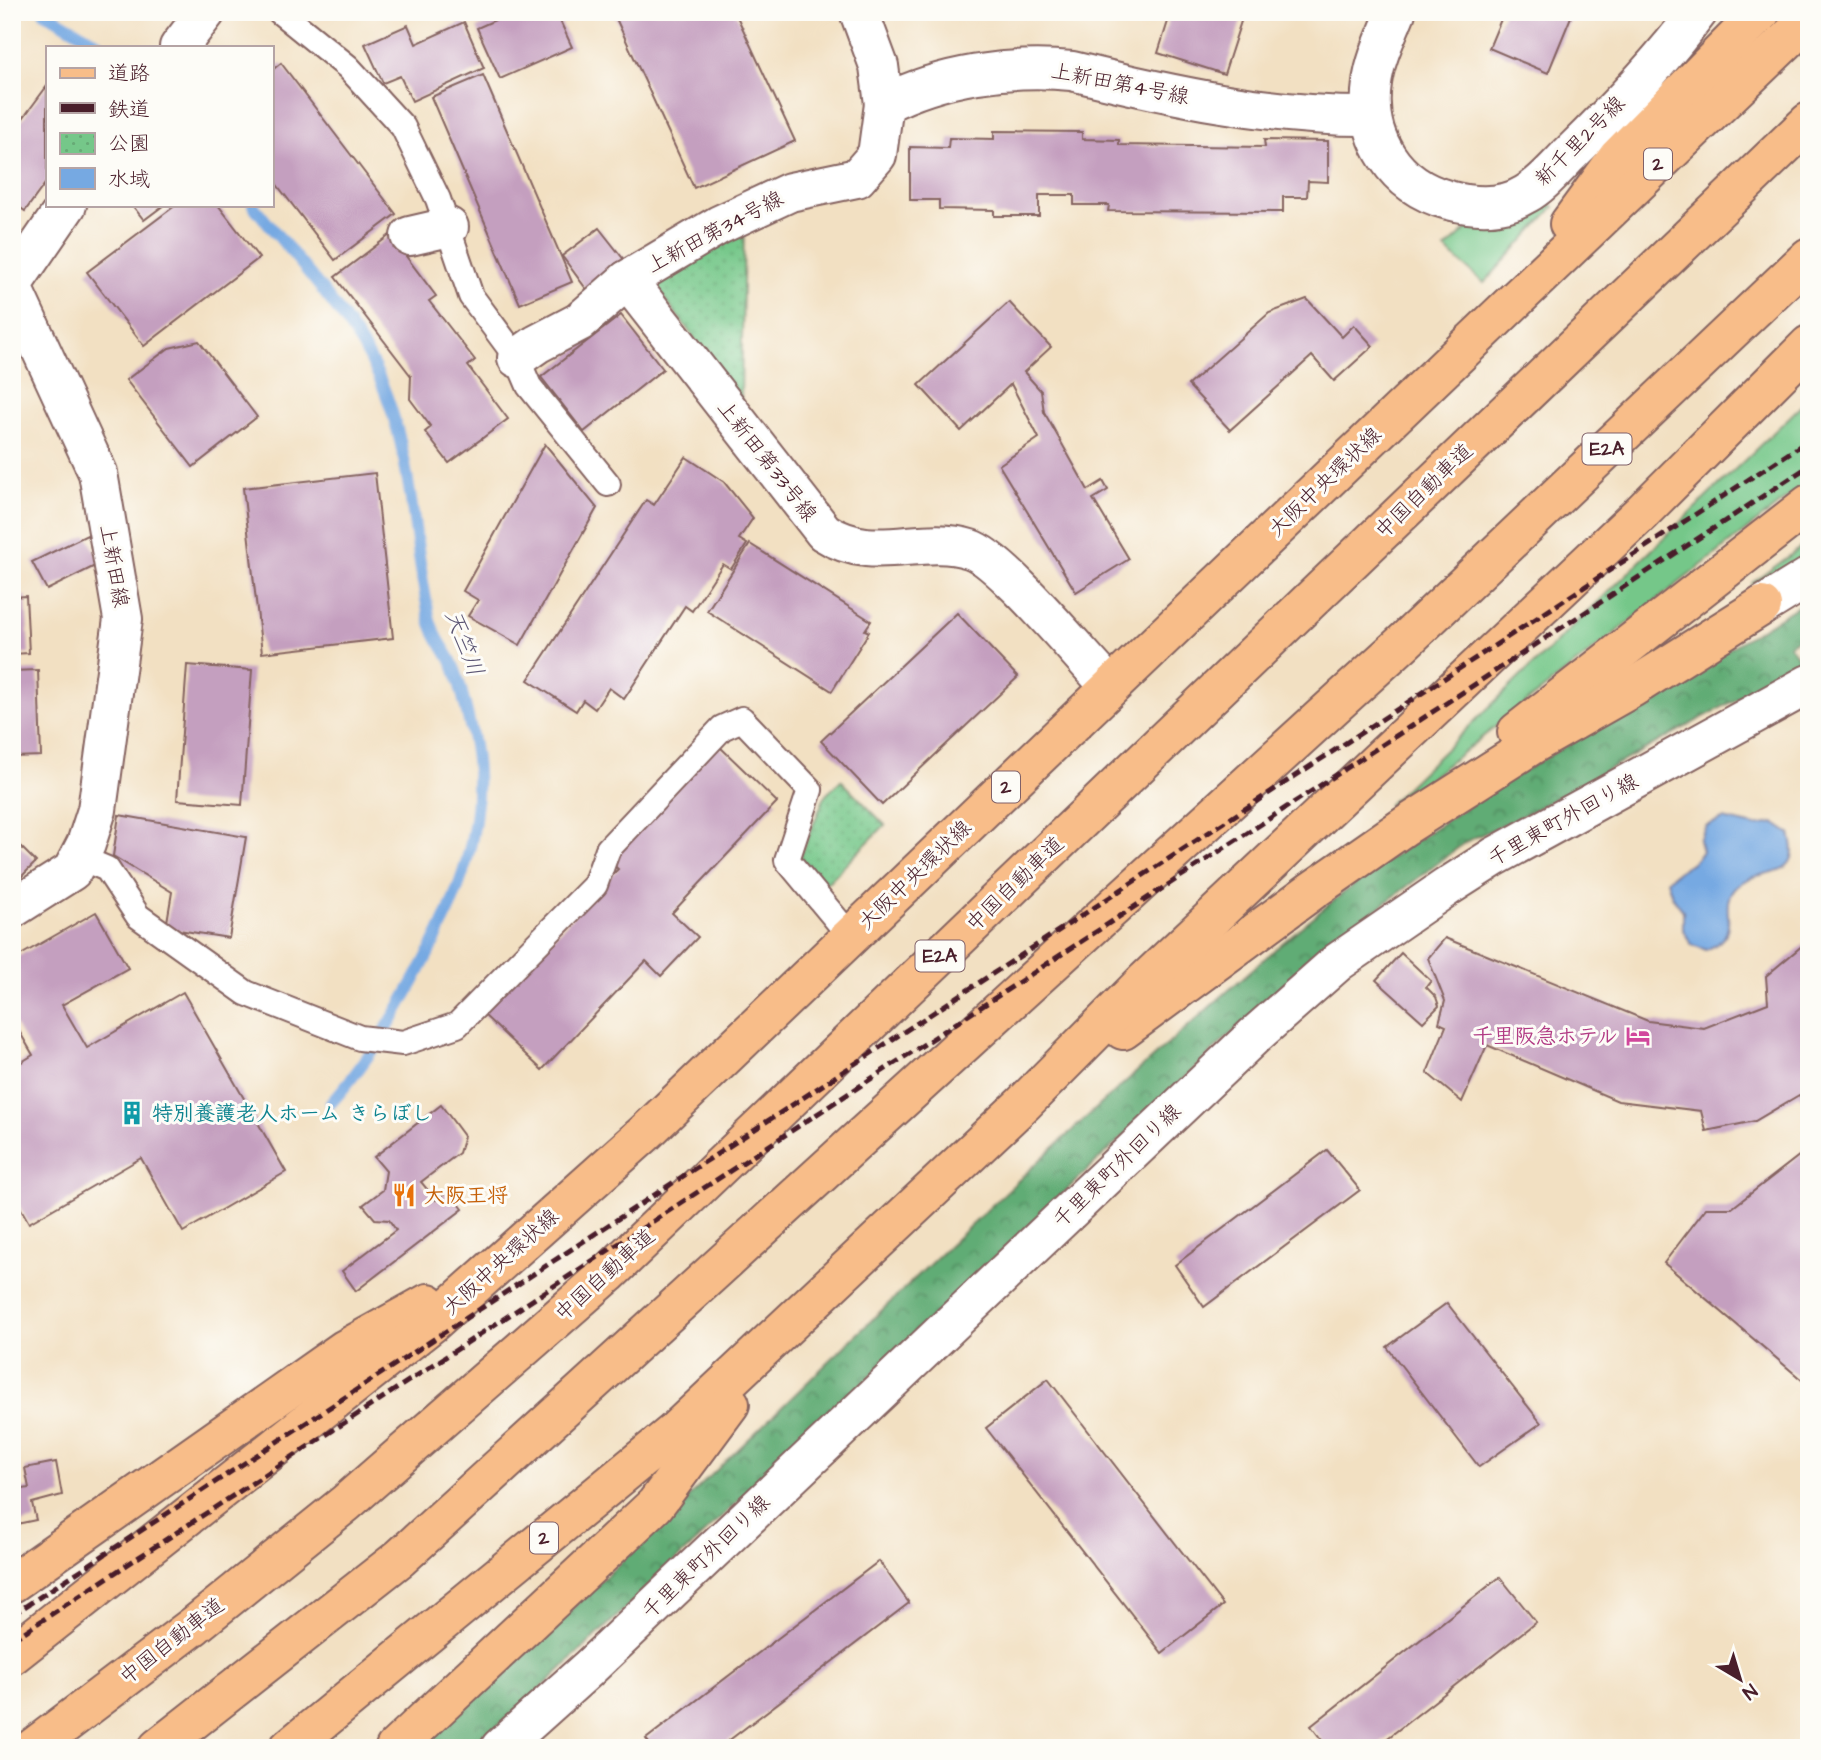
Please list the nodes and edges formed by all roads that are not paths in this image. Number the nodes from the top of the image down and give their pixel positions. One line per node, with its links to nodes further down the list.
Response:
1 (206, 12): 8 (street)
2 (280, 12): 13 (lane)
3 (859, 12): 9 (street)
4 (1396, 12): 10 (street, 新千里2号線)
5 (1698, 12): 10 (street, 新千里2号線)
6 (1761, 12): 18 (main road)
7 (1809, 19): 18 (main road, 大阪中央環状線 / 2)
8 (180, 46)
9 (884, 104): 10 (street, 上新田第4号線); 16 (street, 上新田第34号線)
10 (1371, 116)
11 (1809, 122): 36 (main road, 中国自動車道 / E2A)
12 (66, 206): 17 (street)
13 (449, 228): 14 (street); 20 (lane)
14 (410, 236)
15 (1809, 257): 37 (main road, E2A)
16 (627, 281): 20 (street, 上新田第34号線); 26 (street, 上新田第33号線)
17 (12, 286): 28 (street, 上新田線)
18 (1508, 308): 26 (main road, 大阪中央環状線 / 2)
19 (1809, 345): 31 (main road, 2)
20 (517, 358): 21 (lane)
21 (608, 484)
22 (1809, 504): 27 (main road)
23 (1809, 577): 24 (street)
24 (1762, 606): 27 (main road)
25 (1809, 684): 40 (street, 千里東町外回り線)
26 (1110, 686): 30 (main road, 大阪中央環状線 / 2)
27 (1405, 826): 31 (main road)
28 (81, 858): 29 (street, 上新田線); 30 (lane)
29 (12, 909)
30 (851, 937): 32 (main road, 大阪中央環状線 / 2)
31 (1023, 1104): 33 (main road, 2)
32 (500, 1262): 34 (main road); 35 (main road, 大阪中央環状線 / 2)
33 (793, 1321): 38 (main road, 2); 39 (main road)
34 (12, 1583)
35 (12, 1655)
36 (33, 1748)
37 (158, 1748)
38 (289, 1748)
39 (395, 1748)
40 (500, 1748)

